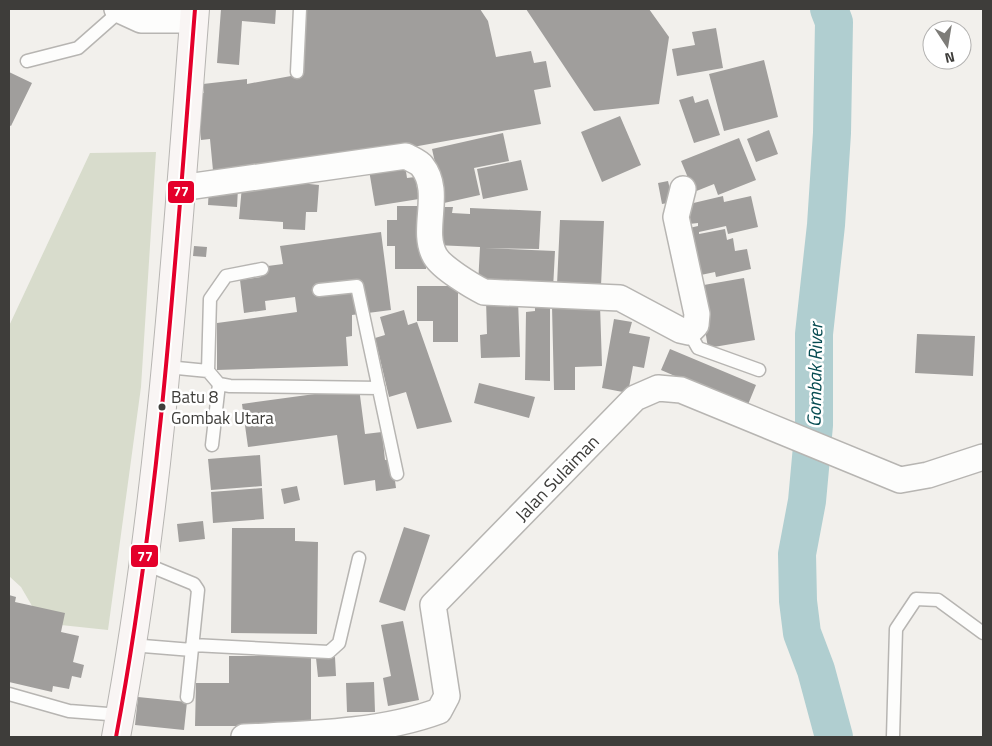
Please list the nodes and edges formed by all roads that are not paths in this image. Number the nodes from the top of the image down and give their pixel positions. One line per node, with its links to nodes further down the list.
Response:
1 (300, 9): 5 (lane)
2 (119, 10): 3 (street); 4 (lane)
3 (194, 14): 6 (main road)
4 (27, 61)
5 (297, 72)
6 (180, 188): 10 (street); 11 (main road)
7 (683, 189): 10 (street)
8 (262, 269): 12 (lane)
9 (319, 290): 15 (lane)
10 (689, 332): 13 (lane)
11 (167, 367): 12 (lane); 20 (main road)
12 (208, 370): 14 (lane)
13 (759, 370)
14 (219, 384): 15 (lane); 16 (lane)
15 (379, 388): 18 (lane)
16 (212, 445)
17 (983, 457): 27 (street, Jalan Sulaiman)
18 (397, 474)
19 (359, 558): 23 (lane)
20 (143, 563): 22 (main road); 23 (lane)
21 (983, 633): 28 (lane)
22 (131, 645): 23 (lane); 26 (main road)
23 (193, 647): 25 (lane)
24 (9, 694): 26 (lane)
25 (187, 697)
26 (118, 726)
27 (244, 737)
28 (893, 737)

